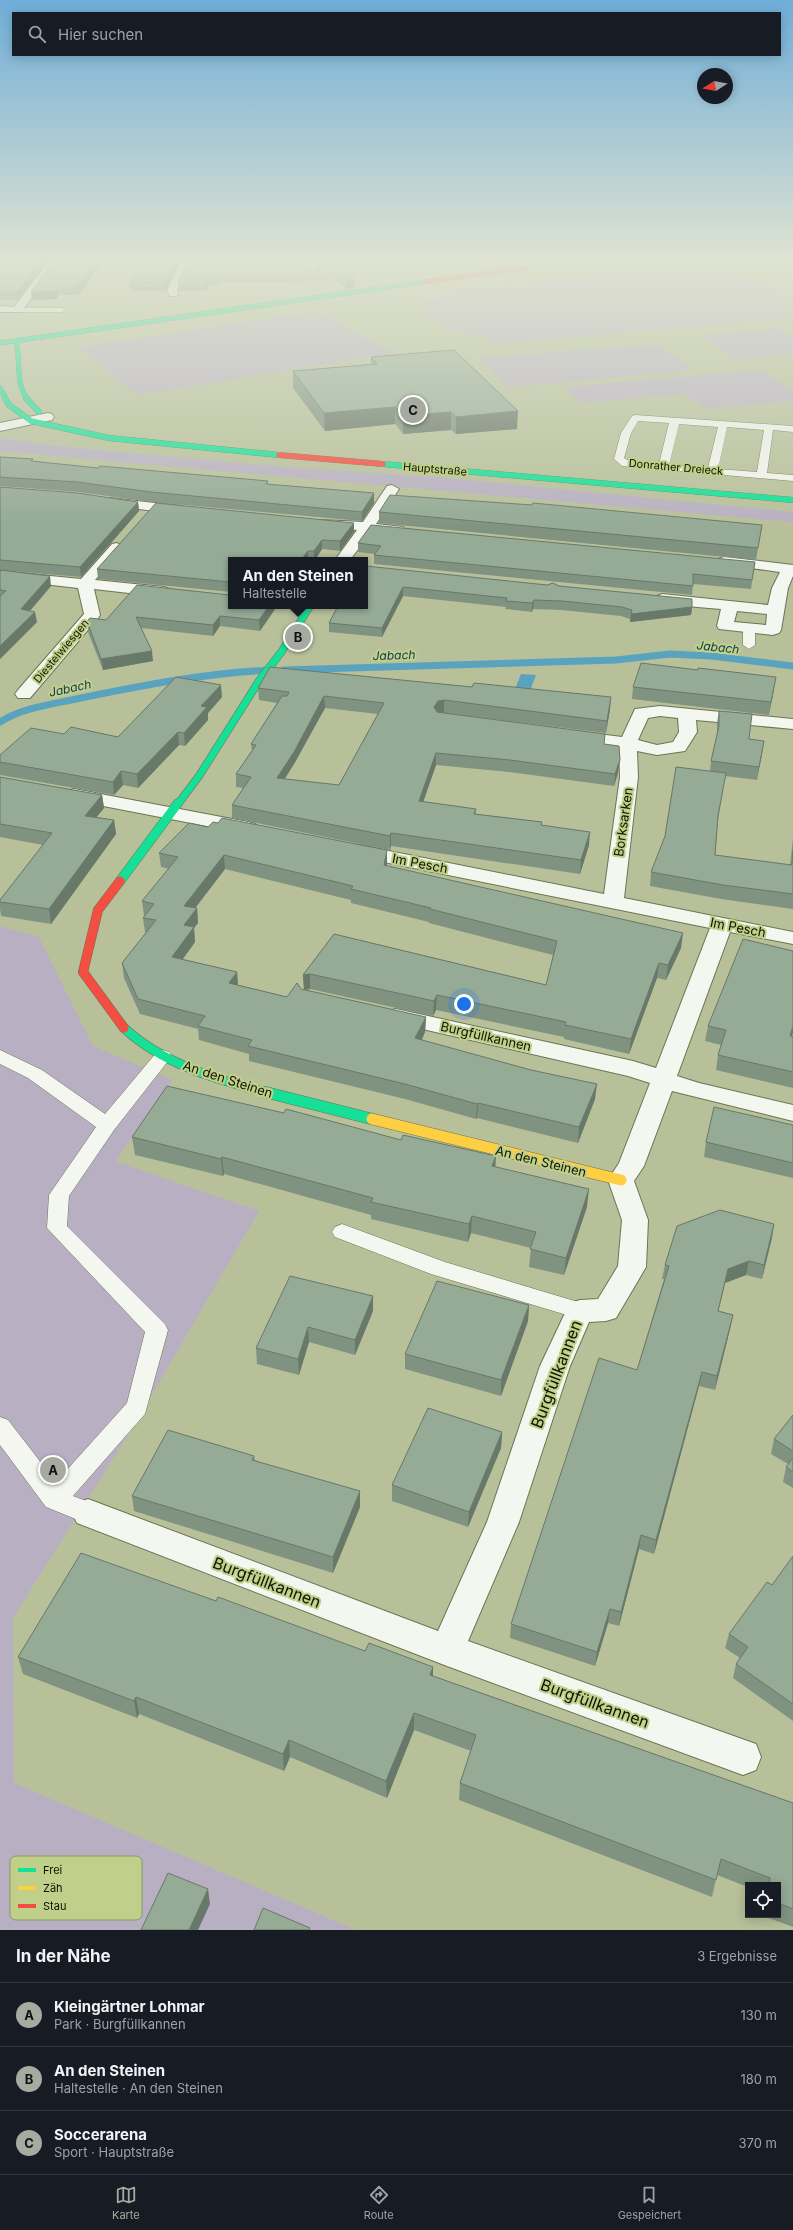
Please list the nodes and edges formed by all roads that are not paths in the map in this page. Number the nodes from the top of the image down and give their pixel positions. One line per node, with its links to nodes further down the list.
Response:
1 (19, 349): 3 (main road)
2 (0, 388): 5 (main road)
3 (48, 417): 5 (street); 10 (main road)
4 (675, 420): 6 (lane, Donrather Dreieck); 11 (lane); 11 (lane, Donrather Dreieck)
5 (31, 421): 7 (street); 10 (main road)
6 (723, 425): 8 (lane, Donrather Dreieck); 12 (lane)
7 (0, 427)
8 (769, 428): 9 (lane, Donrather Dreieck); 13 (lane)
9 (793, 429)
10 (79, 432): 17 (main road, Hauptstraße)
11 (663, 467): 12 (lane, Donrather Dreieck)
12 (713, 470): 13 (lane, Donrather Dreieck)
13 (762, 474): 14 (lane, Donrather Dreieck)
14 (793, 478)
15 (392, 489): 22 (street)
16 (100, 500): 18 (street)
17 (793, 500)
18 (152, 508): 19 (street); 20 (street)
19 (192, 511)
20 (142, 519)
21 (312, 522): 22 (street)
22 (367, 527): 23 (street); 25 (street)
23 (415, 532)
24 (126, 537): 29 (street)
25 (344, 557)
26 (712, 560): 27 (street)
27 (791, 569): 34 (street)
28 (0, 575): 29 (street)
29 (85, 583): 30 (street); 37 (street, Diestelwiesgen)
30 (177, 593)
31 (645, 597): 32 (street)
32 (730, 606): 34 (street); 35 (street)
33 (304, 609): 43 (main road, An den Steinen)
34 (775, 610): 35 (street)
35 (749, 628): 36 (lane)
36 (749, 645)
37 (24, 694)
38 (687, 713): 39 (street, Borksarken); 41 (street, Borksarken); 41 (street)
39 (793, 724)
40 (559, 734): 41 (street)
41 (628, 743): 46 (street, Borksarken)
42 (54, 792): 43 (street)
43 (171, 813): 44 (street); 51 (main road, An den Steinen)
44 (264, 832)
45 (342, 847): 46 (street, Im Pesch)
46 (613, 901): 47 (street, Im Pesch)
47 (722, 925): 48 (street, Im Pesch); 52 (street)
48 (793, 938)
49 (371, 1010): 52 (street, Burgfüllkannen)
50 (0, 1056): 54 (lane)
51 (163, 1056): 54 (lane); 55 (main road, An den Steinen)
52 (662, 1078): 53 (street, Burgfüllkannen); 55 (street)
53 (793, 1113)
54 (107, 1126): 59 (lane)
55 (621, 1180): 57 (street, Burgfüllkannen)
56 (342, 1232): 57 (lane)
57 (580, 1312): 61 (street, Burgfüllkannen)
58 (0, 1427): 59 (lane)
59 (55, 1500): 60 (lane)
60 (88, 1513): 61 (street, Burgfüllkannen)
61 (447, 1650): 62 (street, Burgfüllkannen)
62 (743, 1756)

